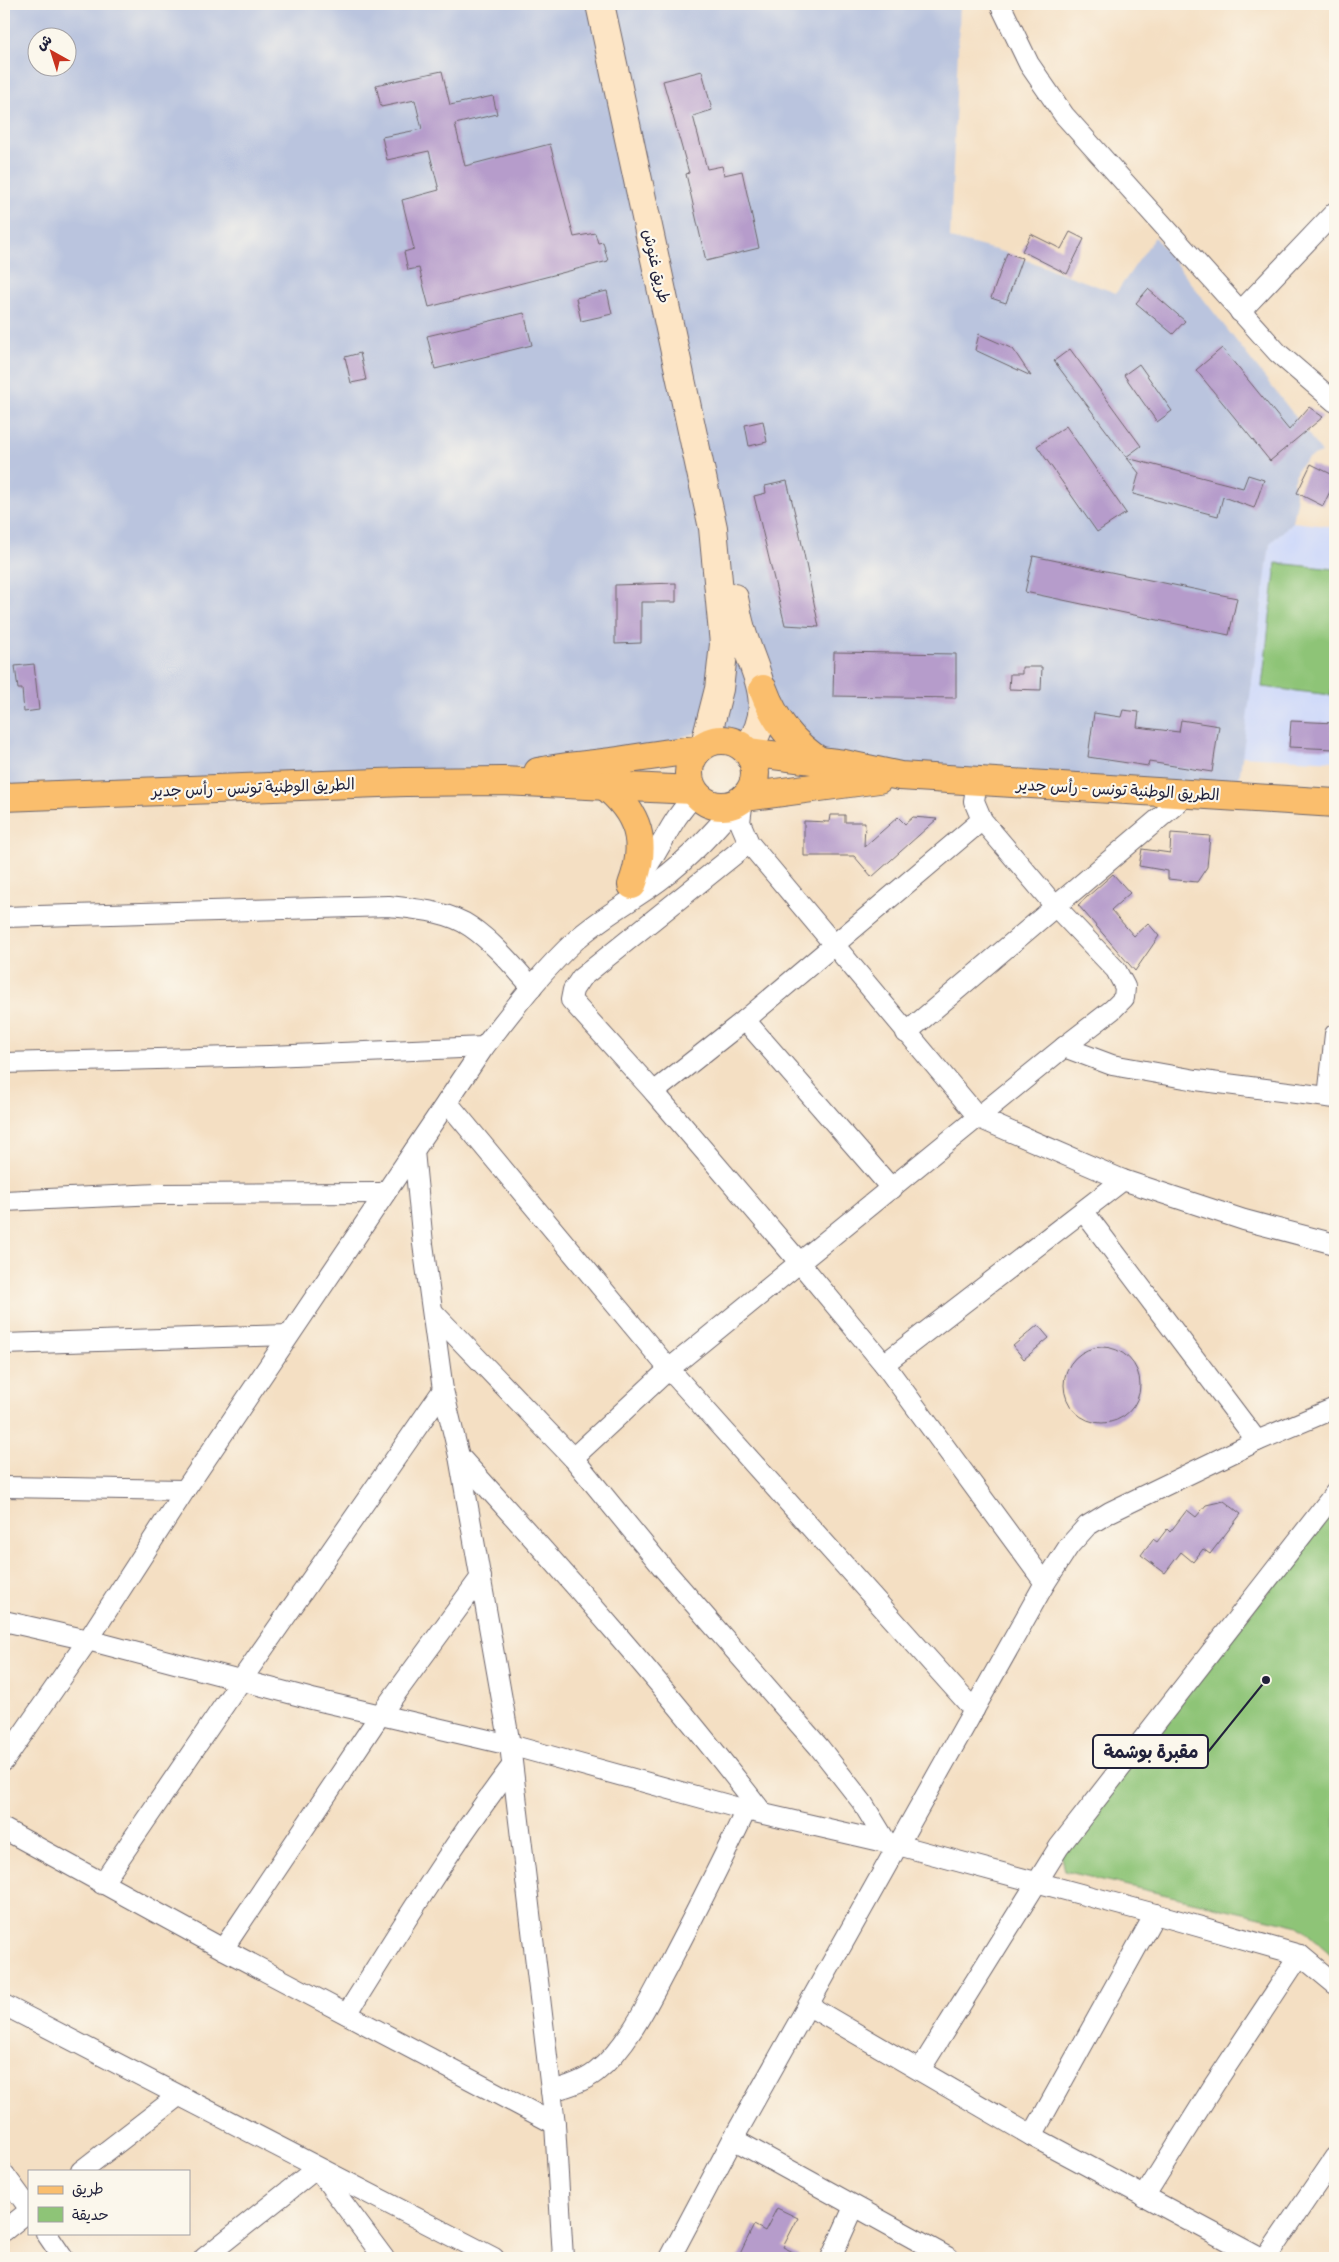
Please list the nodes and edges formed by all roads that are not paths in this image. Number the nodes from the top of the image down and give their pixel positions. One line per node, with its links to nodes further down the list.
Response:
1 (600, 4): 6 (street, طريق غنوش)
2 (1000, 4): 4 (street)
3 (1335, 212): 4 (street)
4 (1240, 312): 5 (street)
5 (1335, 402)
6 (713, 528): 7 (street); 8 (street)
7 (763, 689): 9 (street); 10 (main road)
8 (702, 747): 9 (main road); 12 (main road, الطريق الوطنية تونس - رأس جدير); 15 (main road)
9 (747, 751): 10 (main road, الطريق الوطنية تونس - رأس جدير); 18 (main road)
10 (822, 762): 11 (main road, الطريق الوطنية تونس - رأس جدير)
11 (900, 776): 13 (main road, الطريق الوطنية تونس - رأس جدير); 18 (main road, الطريق الوطنية تونس - رأس جدير)
12 (503, 781): 14 (main road, الطريق الوطنية تونس - رأس جدير); 17 (main road, الطريق الوطنية تونس - رأس جدير)
13 (977, 781): 16 (main road, الطريق الوطنية تونس - رأس جدير); 20 (street)
14 (604, 784): 15 (main road, الطريق الوطنية تونس - رأس جدير); 22 (main road)
15 (694, 792): 18 (main road); 22 (street)
16 (1189, 793): 19 (main road, الطريق الوطنية تونس - رأس جدير); 23 (street)
17 (4, 797)
18 (743, 799): 21 (street); 25 (street)
19 (1335, 803)
20 (982, 820): 23 (street); 26 (street)
21 (749, 843): 26 (street); 34 (street)
22 (632, 885): 25 (street)
23 (1055, 906): 29 (street); 32 (street)
24 (4, 917): 27 (street)
25 (600, 920): 27 (street)
26 (833, 945): 28 (street); 29 (street)
27 (532, 987): 31 (street)
28 (745, 1020): 34 (street); 40 (street)
29 (906, 1033): 37 (street)
30 (1335, 1034): 35 (street)
31 (484, 1046): 33 (street); 36 (street)
32 (1064, 1047): 35 (street); 37 (street)
33 (4, 1063)
34 (654, 1092): 45 (street)
35 (1332, 1098)
36 (447, 1102): 38 (street); 50 (street)
37 (978, 1118): 39 (street); 40 (street)
38 (414, 1151): 41 (street); 46 (street)
39 (1123, 1180): 43 (street); 44 (street)
40 (892, 1189): 45 (street)
41 (385, 1193): 42 (street); 47 (street)
42 (4, 1202)
43 (1084, 1212): 49 (street); 53 (street)
44 (1335, 1244)
45 (800, 1262): 49 (street); 50 (street)
46 (433, 1312): 51 (street); 55 (street)
47 (290, 1335): 48 (street); 57 (street)
48 (4, 1344)
49 (884, 1364): 60 (street)
50 (669, 1369): 55 (street); 64 (street)
51 (443, 1390): 54 (street); 63 (street)
52 (1335, 1408): 53 (street)
53 (1257, 1441): 60 (street)
54 (459, 1456): 59 (street); 69 (street)
55 (573, 1458): 71 (street)
56 (4, 1487): 57 (street)
57 (185, 1490): 62 (street)
58 (1335, 1493): 72 (street)
59 (481, 1577): 65 (street); 66 (street)
60 (1045, 1583): 64 (street)
61 (4, 1621): 62 (street)
62 (88, 1640): 63 (street); 67 (street)
63 (240, 1682): 65 (street); 73 (street)
64 (974, 1710): 71 (street)
65 (380, 1715): 66 (street); 75 (street)
66 (510, 1745): 68 (street); 69 (street)
67 (4, 1761)
68 (512, 1766): 80 (street); 82 (street)
69 (754, 1811): 71 (street); 82 (street)
70 (4, 1829): 73 (street)
71 (893, 1844): 72 (street); 79 (street)
72 (1037, 1882): 74 (street); 81 (street)
73 (102, 1884): 75 (street)
74 (1155, 1914): 76 (street); 85 (street)
75 (223, 1949): 80 (street)
76 (1300, 1955): 77 (street); 91 (street)
77 (1335, 1984)
78 (4, 2004): 83 (street)
79 (809, 2006): 81 (street); 86 (street)
80 (347, 2014): 84 (street)
81 (920, 2070): 85 (street)
82 (551, 2091): 84 (street)
83 (178, 2096): 88 (street); 89 (street)
84 (555, 2124): 101 (street)
85 (1032, 2136): 91 (street)
86 (733, 2139): 92 (street); 102 (street)
87 (1335, 2157): 106 (street)
88 (317, 2168): 97 (street); 99 (street); 100 (street)
89 (82, 2170)
90 (4, 2174): 93 (street)
91 (1144, 2197): 105 (street)
92 (854, 2207): 103 (street); 104 (street)
93 (28, 2209)
94 (28, 2211): 95 (street)
95 (4, 2231)
96 (47, 2234): 98 (street)
97 (211, 2256)
98 (63, 2258)
99 (384, 2258)
100 (494, 2258)
101 (563, 2258)
102 (670, 2258)
103 (831, 2258)
104 (949, 2258)
105 (1260, 2258)
106 (1266, 2258)

